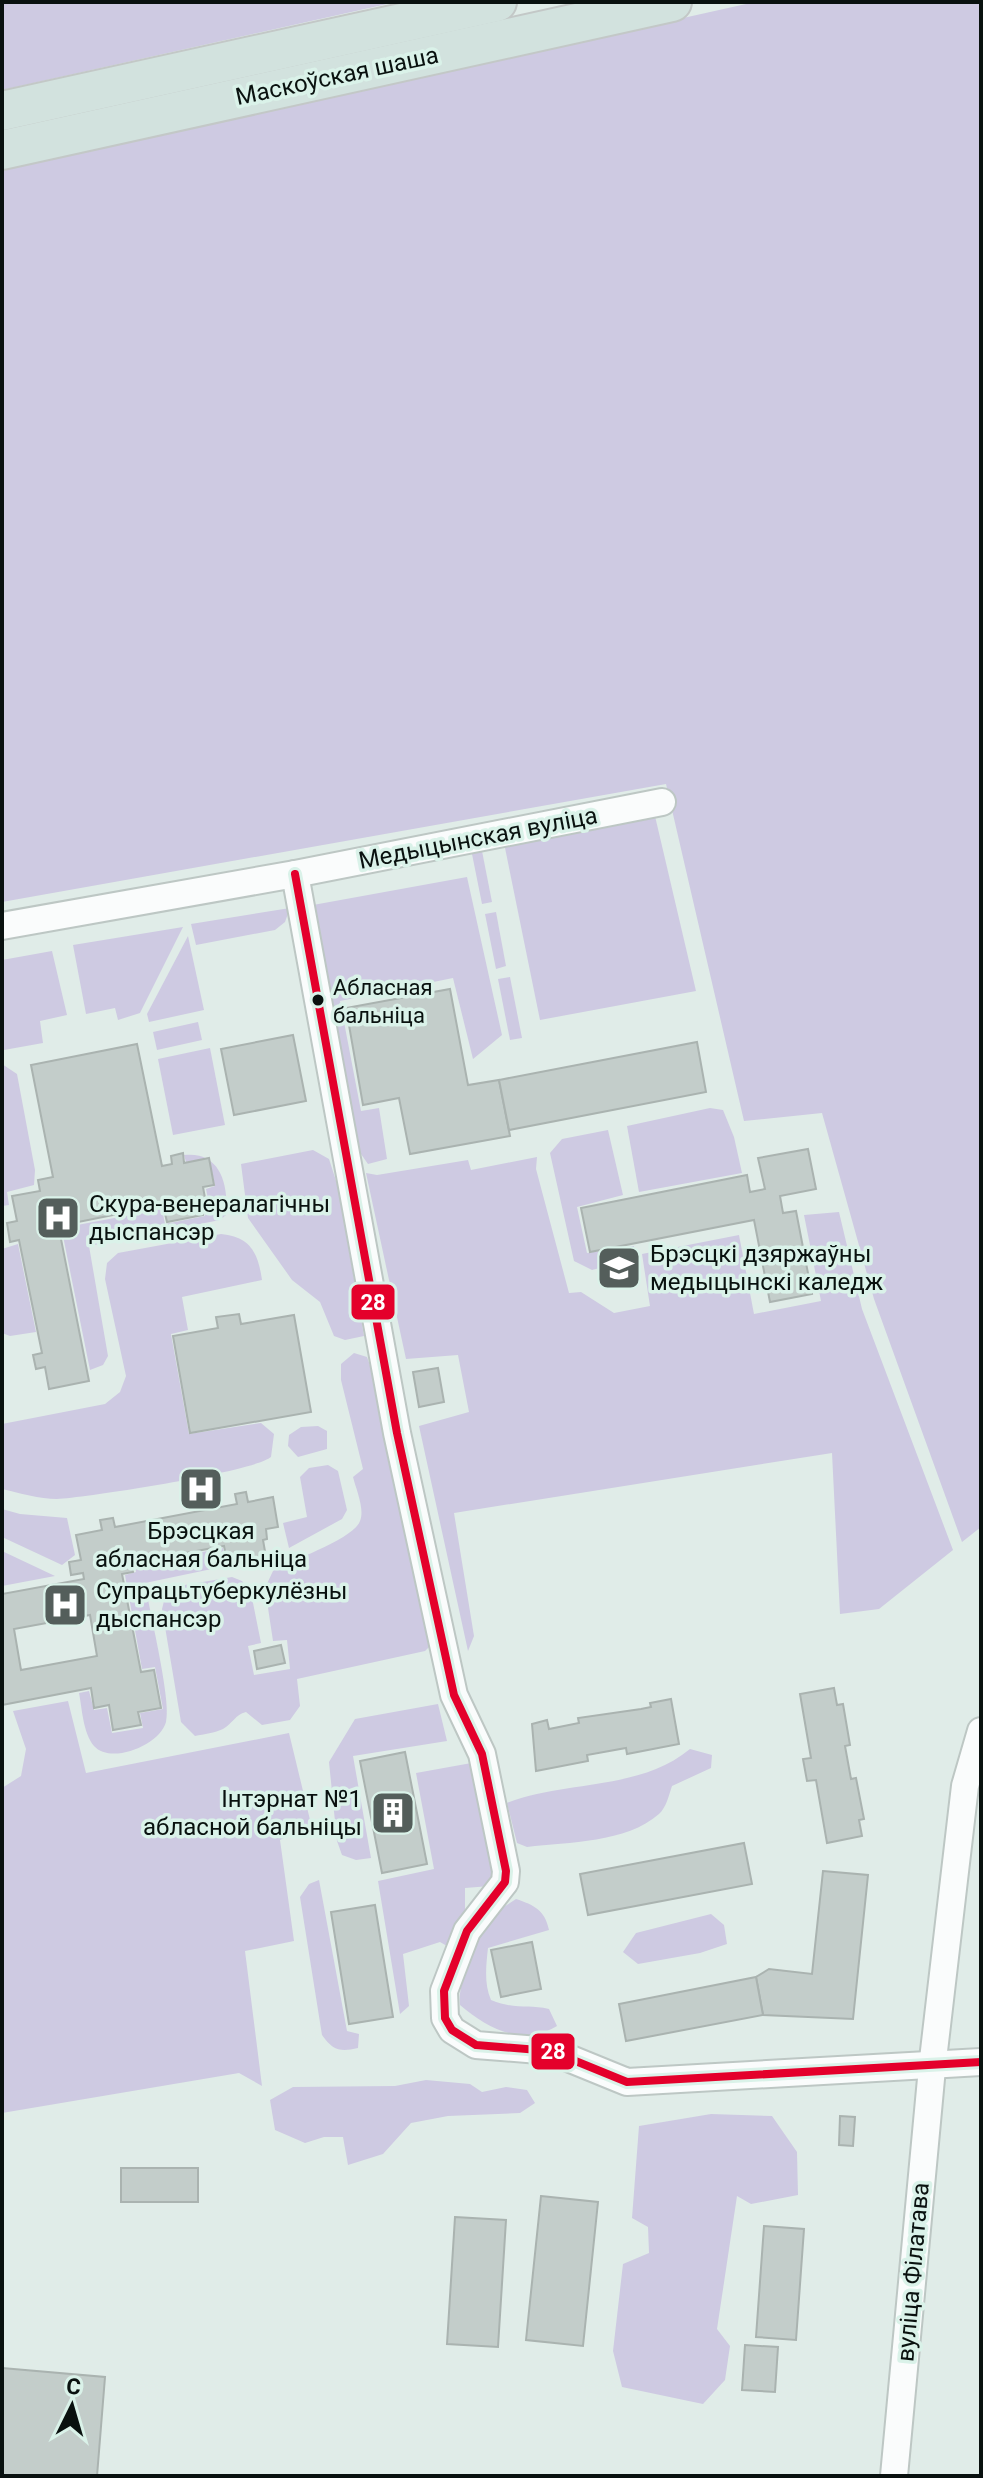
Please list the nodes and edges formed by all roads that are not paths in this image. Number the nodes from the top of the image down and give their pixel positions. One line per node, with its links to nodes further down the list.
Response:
1 (497, 2): 3 (highway, Маскоўская шаша)
2 (672, 2): 4 (highway, Маскоўская шаша)
3 (2, 111)
4 (2, 150)
5 (662, 802): 6 (street, Медыцынская вуліца)
6 (295, 874): 7 (street, Медыцынская вуліца); 10 (street)
7 (2, 926)
8 (981, 1731): 10 (street, вуліца Філатава)
9 (981, 2062): 10 (street)
10 (932, 2068): 11 (street, вуліца Філатава)
11 (894, 2476)

